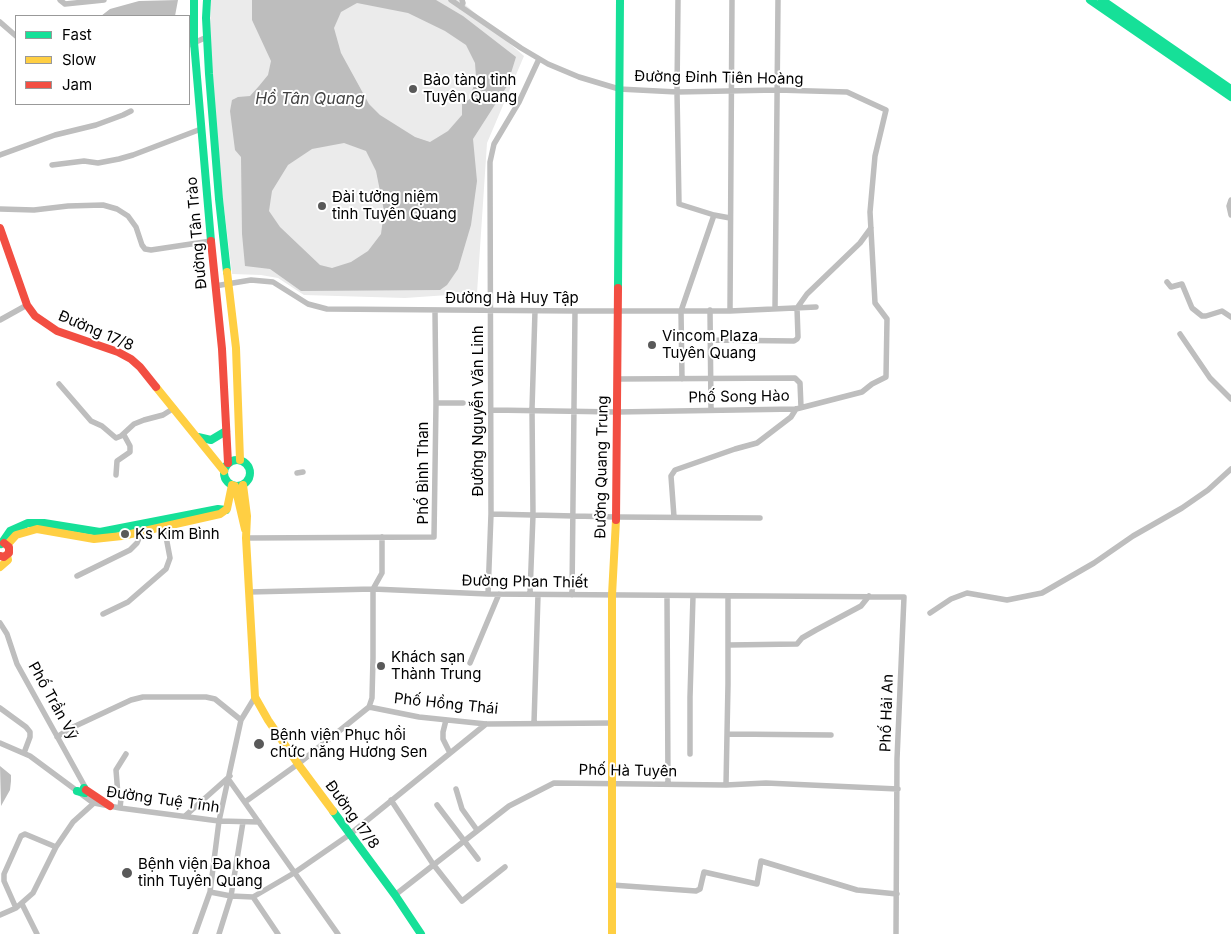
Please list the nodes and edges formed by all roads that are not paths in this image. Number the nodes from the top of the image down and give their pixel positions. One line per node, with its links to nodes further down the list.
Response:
1 (60, 0): 2 (street)
2 (104, 0)
3 (194, 0): 18 (main road, Đường Tân Trào)
4 (207, 0): 17 (main road, Đường Tân Trào)
5 (451, 0): 13 (street, Đường Đinh Tiên Hoàng)
6 (462, 0): 13 (street)
7 (620, 0): 20 (main road, Đường Quang Trung)
8 (678, 0): 24 (street)
9 (732, 0): 23 (street)
10 (778, 0): 22 (street)
11 (1090, 0): 14 (main road)
12 (1102, 0): 14 (main road)
13 (461, 7): 19 (street, Đường Đinh Tiên Hoàng)
14 (1121, 17): 21 (main road); 25 (main road)
15 (0, 22): 16 (street)
16 (15, 35)
17 (206, 37): 18 (street); 40 (main road, Đường Tân Trào)
18 (191, 44): 28 (main road, Đường Tân Trào)
19 (539, 59): 20 (street, Đường Đinh Tiên Hoàng); 50 (street, Đường Nguyễn Văn Linh)
20 (619, 89): 24 (street, Đường Đinh Tiên Hoàng); 46 (main road, Đường Quang Trung)
21 (1231, 89)
22 (778, 90): 23 (street, Đường Đinh Tiên Hoàng); 27 (street, Đường Đinh Tiên Hoàng); 45 (street)
23 (731, 91): 24 (street, Đường Đinh Tiên Hoàng); 35 (street)
24 (677, 92): 33 (street)
25 (1231, 97)
26 (131, 110): 29 (street)
27 (886, 110): 36 (street, Phố Song Hào)
28 (201, 129): 30 (street); 38 (main road, Đường Tân Trào)
29 (0, 155)
30 (52, 166)
31 (1231, 200): 34 (street)
32 (0, 209): 38 (street)
33 (714, 215): 35 (street); 52 (street)
34 (1231, 215)
35 (730, 218): 48 (street)
36 (871, 228): 44 (street); 66 (street, Phố Song Hào)
37 (0, 229): 42 (main road, Đường 17/8)
38 (211, 242): 41 (main road, Đường Tân Trào)
39 (1167, 282): 55 (street)
40 (230, 284): 41 (street, Đường Hà Huy Tập); 49 (street, Đường Hà Huy Tập); 75 (main road, Đường Tân Trào)
41 (215, 286): 72 (main road, Đường Tân Trào)
42 (27, 305): 54 (street); 65 (main road, Đường 17/8)
43 (816, 307): 44 (street, Đường Hà Huy Tập)
44 (797, 308): 45 (street, Đường Hà Huy Tập); 57 (street)
45 (775, 309): 48 (street, Đường Hà Huy Tập)
46 (618, 310): 52 (street, Đường Hà Huy Tập); 53 (street, Đường Hà Huy Tập); 58 (main road, Đường Quang Trung)
47 (710, 310): 48 (street, Đường Hà Huy Tập); 52 (street, Đường Hà Huy Tập); 57 (street)
48 (730, 310)
49 (435, 311): 50 (street, Đường Hà Huy Tập); 63 (street, Phố Bình Than)
50 (490, 311): 51 (street, Đường Hà Huy Tập); 68 (street, Đường Nguyễn Văn Linh)
51 (535, 311): 53 (street, Đường Hà Huy Tập); 67 (street)
52 (681, 311): 59 (street)
53 (575, 312): 69 (street)
54 (2, 317)
55 (1231, 317)
56 (1180, 334): 62 (street)
57 (710, 340): 60 (street)
58 (617, 378): 59 (street); 71 (main road, Đường Quang Trung)
59 (682, 379): 60 (street)
60 (711, 379): 66 (street); 70 (street)
61 (58, 384): 73 (street)
62 (1231, 399)
63 (436, 403): 64 (street); 90 (street, Phố Bình Than)
64 (463, 403)
65 (174, 408): 73 (street); 74 (main road, Đường 17/8)
66 (799, 408): 70 (street, Phố Song Hào); 85 (street)
67 (532, 409): 68 (street, Phố Song Hào); 69 (street, Phố Song Hào); 82 (street)
68 (492, 410): 81 (street, Đường Nguyễn Văn Linh)
69 (574, 410): 71 (street, Phố Song Hào); 83 (street)
70 (711, 410): 71 (street, Phố Song Hào)
71 (617, 412): 84 (main road, Đường Quang Trung)
72 (226, 431): 74 (main road); 76 (main road, Đường Tân Trào)
73 (124, 434): 78 (street)
74 (198, 438): 76 (main road, Đường 17/8)
75 (240, 460): 76 (main road); 79 (main road)
76 (226, 467): 79 (main road)
77 (1231, 470): 108 (street)
78 (116, 475)
79 (237, 485): 80 (main road); 89 (main road, Đường 17/8)
80 (226, 510): 87 (main road); 88 (main road)
81 (491, 514): 82 (street); 97 (street, Đường Nguyễn Văn Linh)
82 (533, 515): 83 (street); 99 (street)
83 (572, 515): 84 (street); 101 (street)
84 (616, 517): 85 (street); 102 (main road, Đường Quang Trung)
85 (674, 517): 86 (street)
86 (760, 518)
87 (164, 526): 88 (main road); 109 (street)
88 (143, 528): 91 (main road); 94 (street)
89 (246, 536): 90 (street, Phố Bình Than); 96 (main road, Đường 17/8)
90 (382, 537): 95 (street)
91 (3, 544): 92 (main road)
92 (2, 556): 93 (main road)
93 (0, 566)
94 (78, 576)
95 (374, 590): 96 (street, Đường Phan Thiết); 97 (street, Đường Phan Thiết); 114 (street)
96 (249, 592): 113 (main road, Đường 17/8)
97 (488, 594): 98 (street, Đường Phan Thiết)
98 (499, 594): 99 (street, Đường Phan Thiết); 112 (street)
99 (530, 594): 100 (street, Đường Phan Thiết)
100 (538, 595): 101 (street, Đường Phan Thiết); 118 (street)
101 (572, 595): 102 (street, Đường Phan Thiết)
102 (612, 595): 103 (street, Đường Phan Thiết); 119 (main road, Đường Quang Trung)
103 (667, 596): 104 (street, Đường Phan Thiết); 132 (street)
104 (693, 596): 105 (street, Đường Phan Thiết); 128 (street)
105 (728, 596): 106 (street, Đường Phan Thiết); 111 (street)
106 (801, 596): 107 (street, Phố Hải An)
107 (869, 596): 111 (street); 136 (street, Phố Hải An)
108 (930, 613)
109 (103, 614)
110 (0, 623): 123 (street, Phố Trần Vỹ)
111 (729, 645): 121 (street)
112 (470, 663)
113 (255, 697): 116 (street); 129 (main road, Đường 17/8)
114 (370, 707): 117 (street, Phố Hồng Thái); 129 (street)
115 (0, 708): 125 (street)
116 (241, 720): 123 (street); 130 (street)
117 (446, 720): 120 (street, Phố Hồng Thái); 126 (street)
118 (534, 723): 119 (street, Phố Hồng Thái); 120 (street, Phố Hồng Thái)
119 (612, 723): 131 (main road, Đường Quang Trung)
120 (486, 724): 126 (street)
121 (728, 734): 122 (street); 133 (street)
122 (831, 735)
123 (57, 737): 134 (street, Phố Trần Vỹ)
124 (0, 743): 125 (street)
125 (24, 753): 137 (street)
126 (450, 753): 138 (street)
127 (126, 754): 143 (street)
128 (690, 754)
129 (298, 764): 139 (street); 149 (main road, Đường 17/8)
130 (229, 778): 139 (street); 144 (street); 145 (street)
131 (612, 784): 132 (street, Phố Hà Tuyên); 148 (street, Phố Hà Tuyên); 156 (main road, Đường Quang Trung)
132 (668, 784): 133 (street, Phố Hà Tuyên)
133 (726, 785): 136 (street, Phố Hà Tuyên)
134 (85, 788): 137 (main road); 140 (street, Phố Trần Vỹ); 141 (main road, Phố Trần Vỹ)
135 (456, 789): 148 (street)
136 (898, 789): 158 (street, Phố Hải An)
137 (77, 791): 140 (street)
138 (391, 800): 149 (street); 153 (street)
139 (245, 802): 147 (street)
140 (94, 803): 141 (street, Đường Tuệ Tĩnh); 151 (street, Đường Tuệ Tĩnh)
141 (110, 806): 143 (street, Đường Tuệ Tĩnh)
142 (437, 806): 150 (street)
143 (120, 808): 144 (street, Đường Tuệ Tĩnh)
144 (185, 816): 145 (street, Đường Tuệ Tĩnh)
145 (219, 820): 146 (street, Đường Tuệ Tĩnh); 157 (street)
146 (243, 822): 147 (street, Đường Tuệ Tĩnh); 160 (street)
147 (259, 822): 155 (street)
148 (477, 830): 150 (street, Phố Hà Tuyên)
149 (349, 835): 155 (street); 159 (main road, Đường 17/8)
150 (463, 841): 152 (street); 153 (street, Phố Hà Tuyên)
151 (56, 846): 162 (street, Đường Tuệ Tĩnh); 163 (street)
152 (478, 859)
153 (433, 864): 154 (street); 159 (street, Phố Hà Tuyên)
154 (506, 867)
155 (294, 872): 161 (street); 169 (street)
156 (612, 885): 158 (street); 171 (main road, Đường Quang Trung)
157 (210, 892): 160 (street); 166 (street)
158 (897, 894): 172 (street, Phố Hải An)
159 (395, 895): 170 (main road, Đường 17/8)
160 (231, 896): 161 (street); 167 (street)
161 (253, 897): 168 (street)
162 (22, 904): 163 (street, Đường Tuệ Tĩnh); 165 (street)
163 (16, 908): 164 (street, Đường Tuệ Tĩnh)
164 (0, 915)
165 (37, 934)
166 (195, 934)
167 (219, 934)
168 (278, 934)
169 (338, 934)
170 (421, 934)
171 (612, 934)
172 (896, 934)

